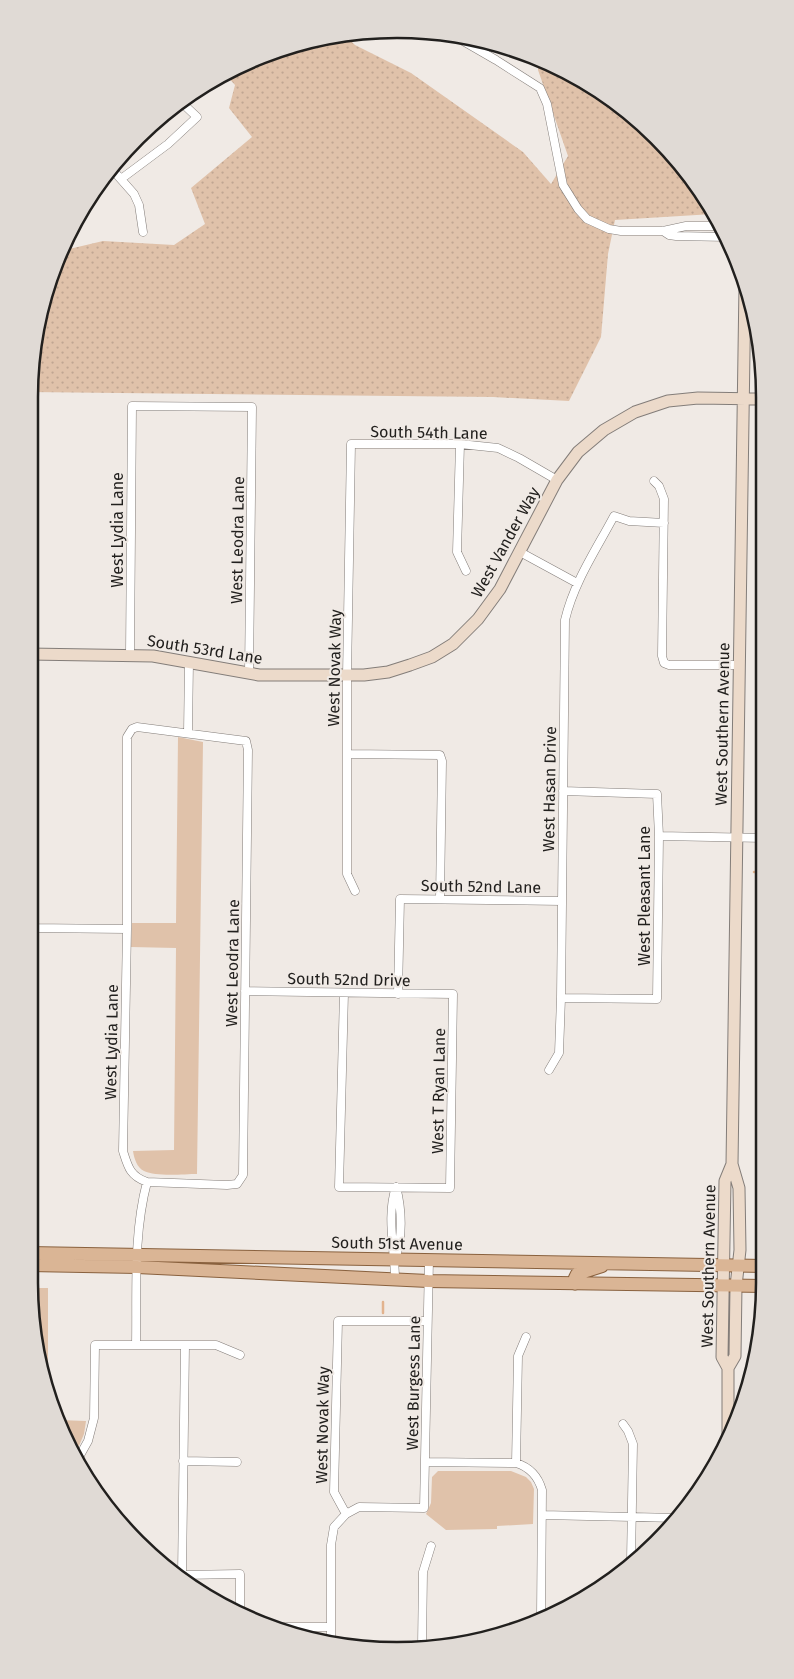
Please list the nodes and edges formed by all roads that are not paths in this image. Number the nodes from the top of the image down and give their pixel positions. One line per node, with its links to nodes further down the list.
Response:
1 (471, 45): 2 (street)
2 (480, 50): 8 (street)
3 (185, 106): 5 (street)
4 (115, 174): 5 (street)
5 (120, 179): 9 (street)
6 (700, 226): 7 (street); 8 (street); 10 (street)
7 (713, 226)
8 (663, 231): 10 (street)
9 (143, 232)
10 (700, 237): 11 (street)
11 (718, 237)
12 (745, 307): 13 (main road, West Southern Avenue)
13 (744, 399): 14 (main road, West Vander Way); 18 (main road, West Vander Way); 27 (main road, West Southern Avenue)
14 (756, 399)
15 (132, 406): 25 (street, West Lydia Lane); 28 (street, West Leodra Lane)
16 (351, 444): 17 (street, South 54th Lane); 29 (street, West Novak Way)
17 (460, 444): 18 (street, South 54th Lane); 22 (street)
18 (557, 480): 21 (main road, West Vander Way)
19 (654, 481): 20 (street)
20 (664, 523): 23 (street, West Hasan Drive); 27 (street)
21 (520, 552): 23 (street); 29 (main road, West Vander Way)
22 (466, 571)
23 (577, 583): 32 (street, West Hasan Drive)
24 (38, 654): 25 (main road, South 53rd Lane)
25 (130, 655): 26 (main road, South 53rd Lane)
26 (189, 662): 28 (main road, South 53rd Lane); 30 (street)
27 (739, 665): 34 (main road, West Southern Avenue)
28 (249, 674): 29 (main road, South 53rd Lane)
29 (347, 676): 31 (street, West Novak Way)
30 (188, 733): 40 (street, West Lydia Lane); 41 (street, West Leodra Lane)
31 (347, 754): 36 (street, West Novak Way); 37 (street)
32 (563, 791): 33 (street, West Pleasant Lane); 38 (street, West Hasan Drive)
33 (659, 836): 34 (street); 45 (street, West Pleasant Lane)
34 (736, 837): 35 (street); 47 (main road, West Southern Avenue)
35 (756, 838)
36 (355, 891)
37 (440, 899): 38 (street, South 52nd Lane); 43 (street, South 52nd Lane)
38 (562, 901): 45 (street, West Hasan Drive)
39 (38, 928): 40 (street)
40 (127, 929): 48 (street, West Lydia Lane)
41 (245, 992): 42 (street, South 52nd Drive); 48 (street, West Leodra Lane)
42 (344, 993): 43 (street, South 52nd Drive); 49 (street)
43 (398, 994): 44 (street, South 52nd Drive)
44 (453, 994): 49 (street, West T Ryan Lane)
45 (561, 998): 46 (street, West Hasan Drive)
46 (549, 1070)
47 (732, 1164): 56 (main road, West Southern Avenue); 57 (main road, West Southern Avenue)
48 (147, 1182): 52 (street)
49 (396, 1187): 51 (street)
50 (38, 1254): 52 (main road, South 51st Avenue)
51 (395, 1259): 52 (main road, South 51st Avenue); 53 (main road, South 51st Avenue); 59 (street)
52 (137, 1260): 55 (main road, South 51st Avenue); 59 (main road, South 51st Avenue); 66 (street)
53 (429, 1260): 54 (main road, South 51st Avenue); 60 (street, West Burgess Lane)
54 (614, 1262): 56 (main road, South 51st Avenue); 61 (main road)
55 (38, 1265)
56 (724, 1265): 57 (main road, South 51st Avenue); 62 (main road, West Southern Avenue)
57 (738, 1265): 58 (main road, South 51st Avenue); 62 (main road, West Southern Avenue)
58 (756, 1266)
59 (395, 1280): 60 (main road, South 51st Avenue)
60 (428, 1282): 61 (main road, South 51st Avenue); 64 (street, West Burgess Lane)
61 (575, 1284): 62 (main road, South 51st Avenue)
62 (730, 1286): 63 (main road, South 51st Avenue); 69 (main road, West Southern Avenue)
63 (756, 1286)
64 (427, 1321): 74 (street, West Burgess Lane); 76 (street, West Novak Way)
65 (526, 1337): 75 (street)
66 (136, 1345): 67 (street); 71 (street)
67 (185, 1345): 68 (street); 72 (street)
68 (240, 1354)
69 (728, 1422)
70 (623, 1424): 78 (street)
71 (82, 1453)
72 (183, 1460): 73 (street); 82 (street)
73 (236, 1462)
74 (425, 1462): 75 (street); 76 (street, West Burgess Lane)
75 (516, 1463): 77 (street)
76 (346, 1514): 87 (street)
77 (542, 1514): 78 (street); 85 (street)
78 (632, 1516): 79 (street); 81 (street)
79 (670, 1516)
80 (432, 1546): 89 (street)
81 (632, 1554)
82 (182, 1570)
83 (189, 1575): 84 (street)
84 (240, 1605)
85 (541, 1611)
86 (299, 1627): 87 (street)
87 (331, 1628): 88 (street)
88 (331, 1636)
89 (422, 1641)

